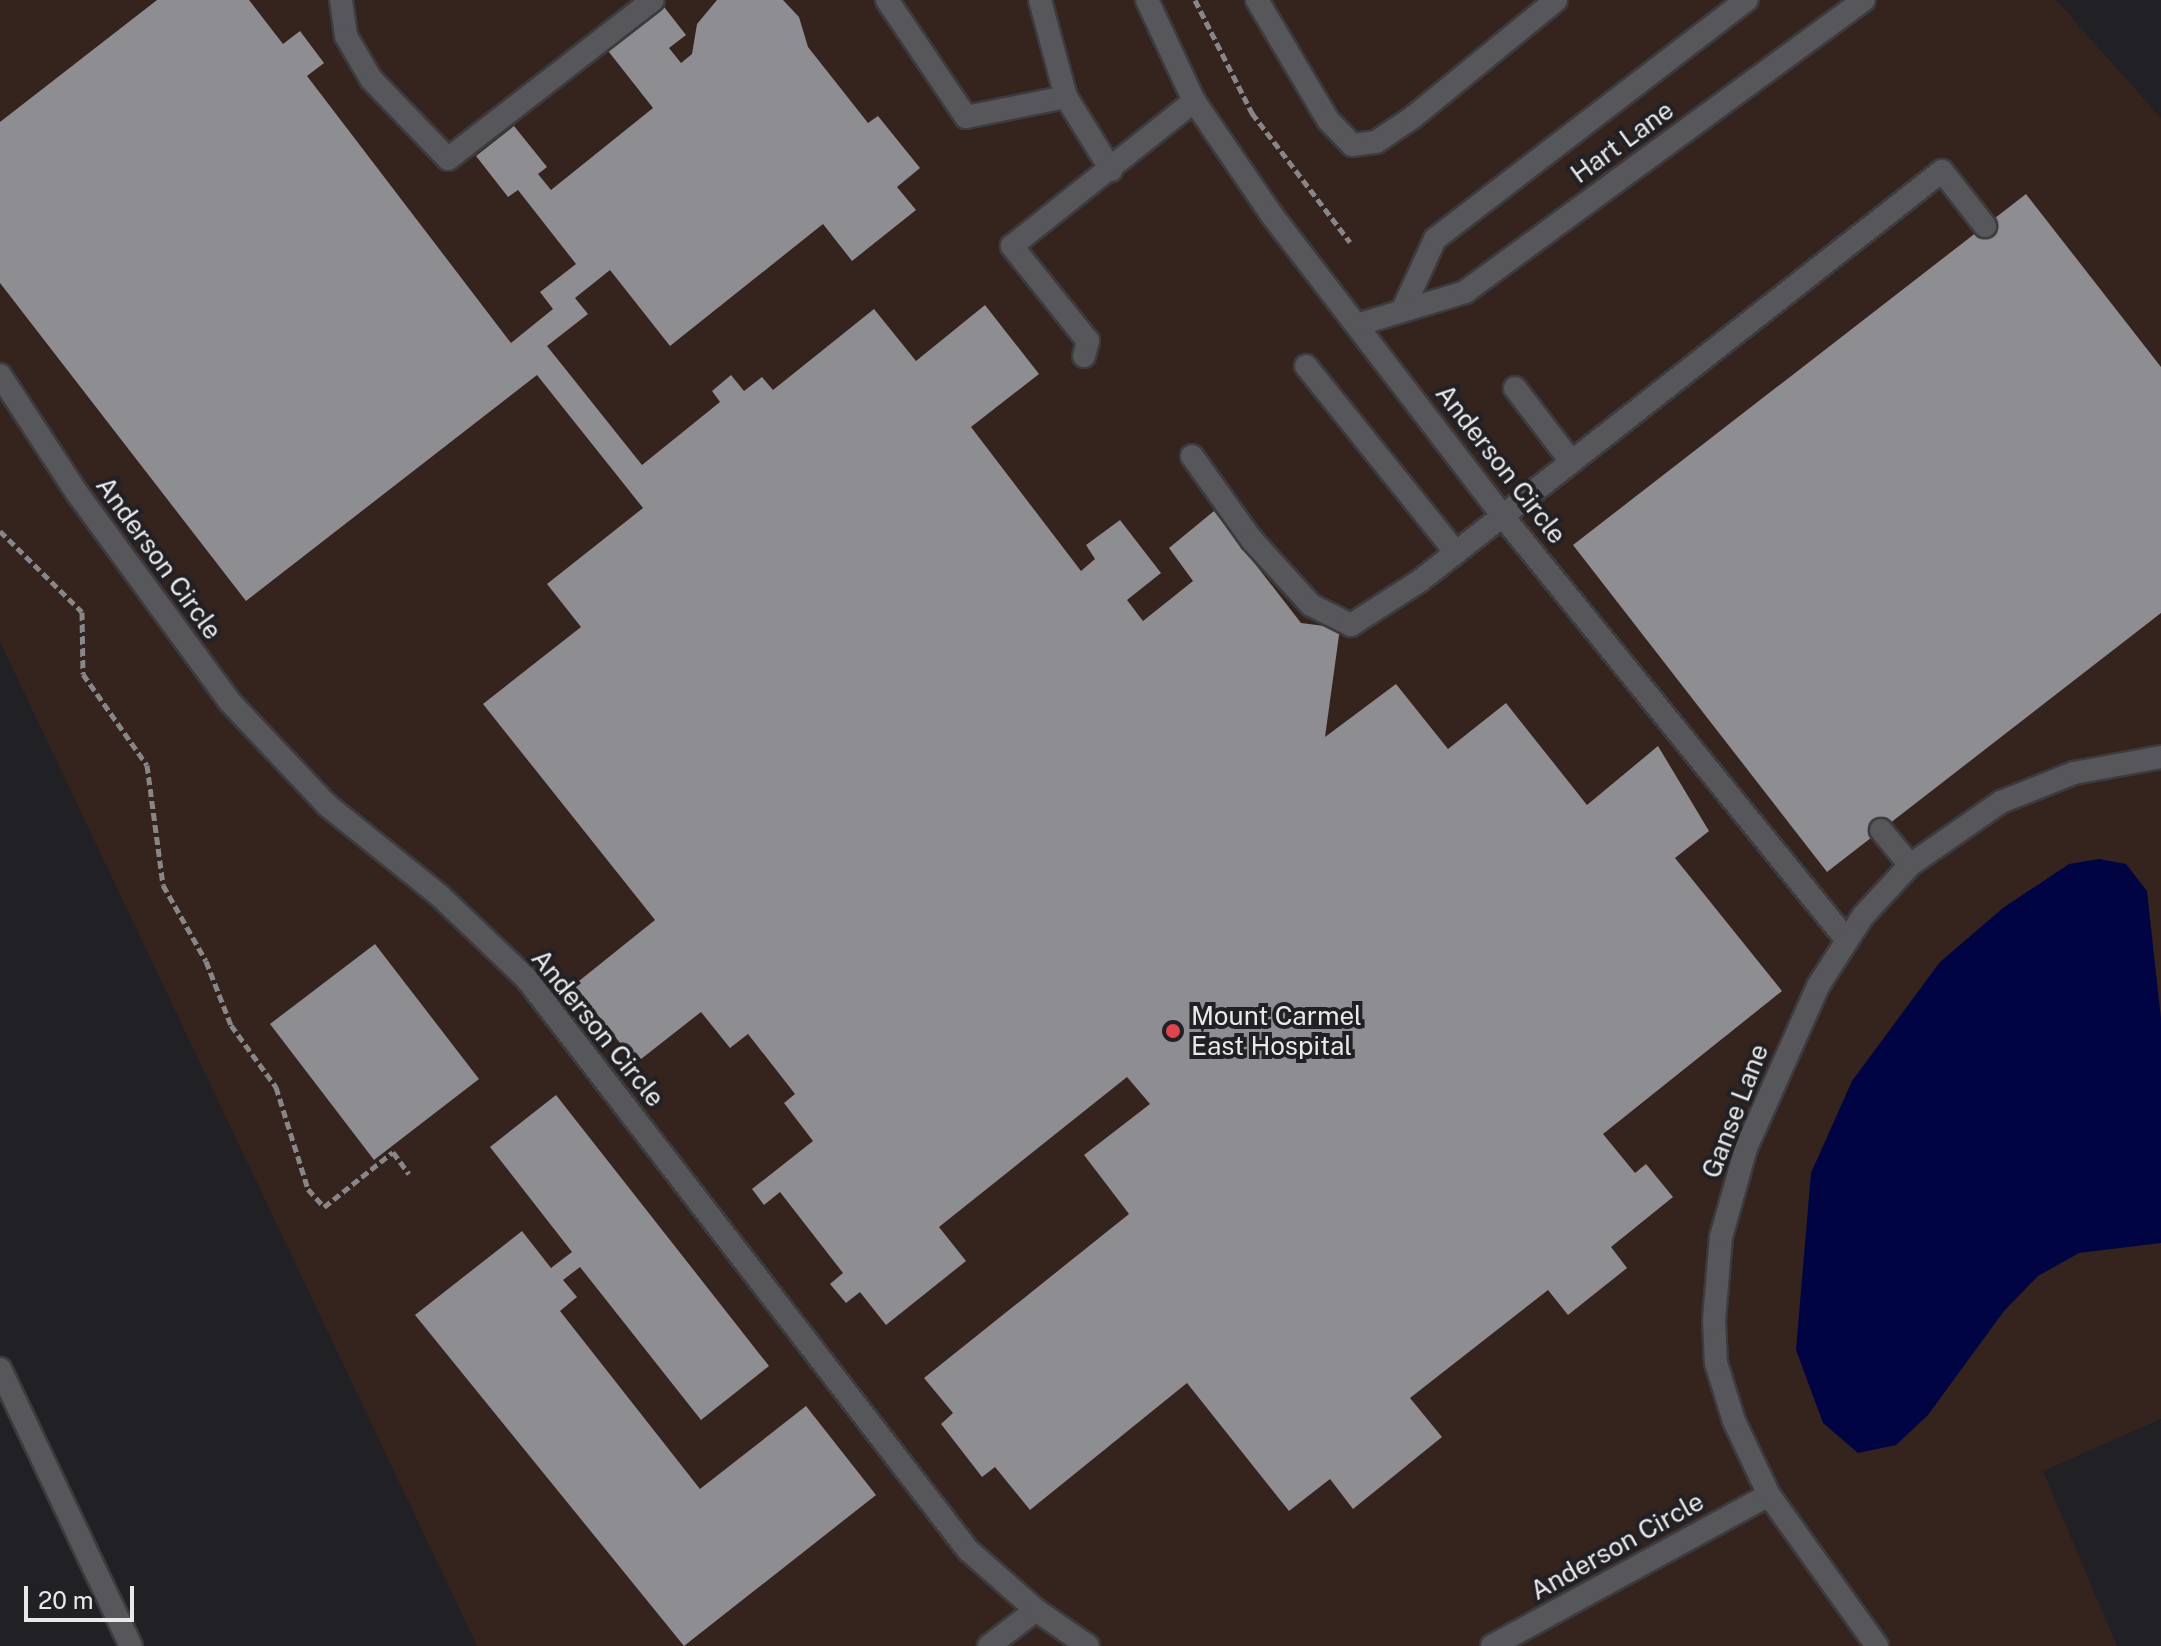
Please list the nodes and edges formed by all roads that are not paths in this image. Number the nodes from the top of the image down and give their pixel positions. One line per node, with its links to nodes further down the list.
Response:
1 (341, 0): 2 (street)
2 (653, 0)
3 (887, 0): 10 (street)
4 (1040, 0): 10 (street)
5 (1147, 0): 11 (street, Anderson Circle)
6 (1257, 0): 7 (street)
7 (1556, 0)
8 (1747, 0): 14 (street, Hart Lane)
9 (1864, 0): 14 (street, Hart Lane)
10 (1066, 97): 12 (street)
11 (1194, 101): 12 (street); 15 (street, Anderson Circle)
12 (1111, 170): 16 (street)
13 (1985, 226): 21 (street)
14 (1403, 309): 15 (street, Hart Lane)
15 (1360, 324): 22 (street, Anderson Circle)
16 (1084, 356)
17 (1306, 366): 23 (street)
18 (0, 375): 30 (street, Anderson Circle)
19 (1515, 388): 21 (street)
20 (1192, 456): 23 (street)
21 (1570, 460): 22 (street)
22 (1501, 514): 23 (street); 27 (street, Anderson Circle)
23 (1455, 551)
24 (2161, 757): 26 (street, Ganse Lane)
25 (1881, 830): 26 (street)
26 (1910, 865): 27 (street, Ganse Lane)
27 (1846, 939): 29 (street, Ganse Lane)
28 (0, 1369): 31 (street)
29 (1769, 1495): 34 (street, Anderson Circle); 35 (street, Ganse Lane)
30 (1036, 1610): 32 (street); 33 (street, Anderson Circle)
31 (131, 1646)
32 (989, 1646)
33 (1088, 1646)
34 (1492, 1646)
35 (1877, 1646)

